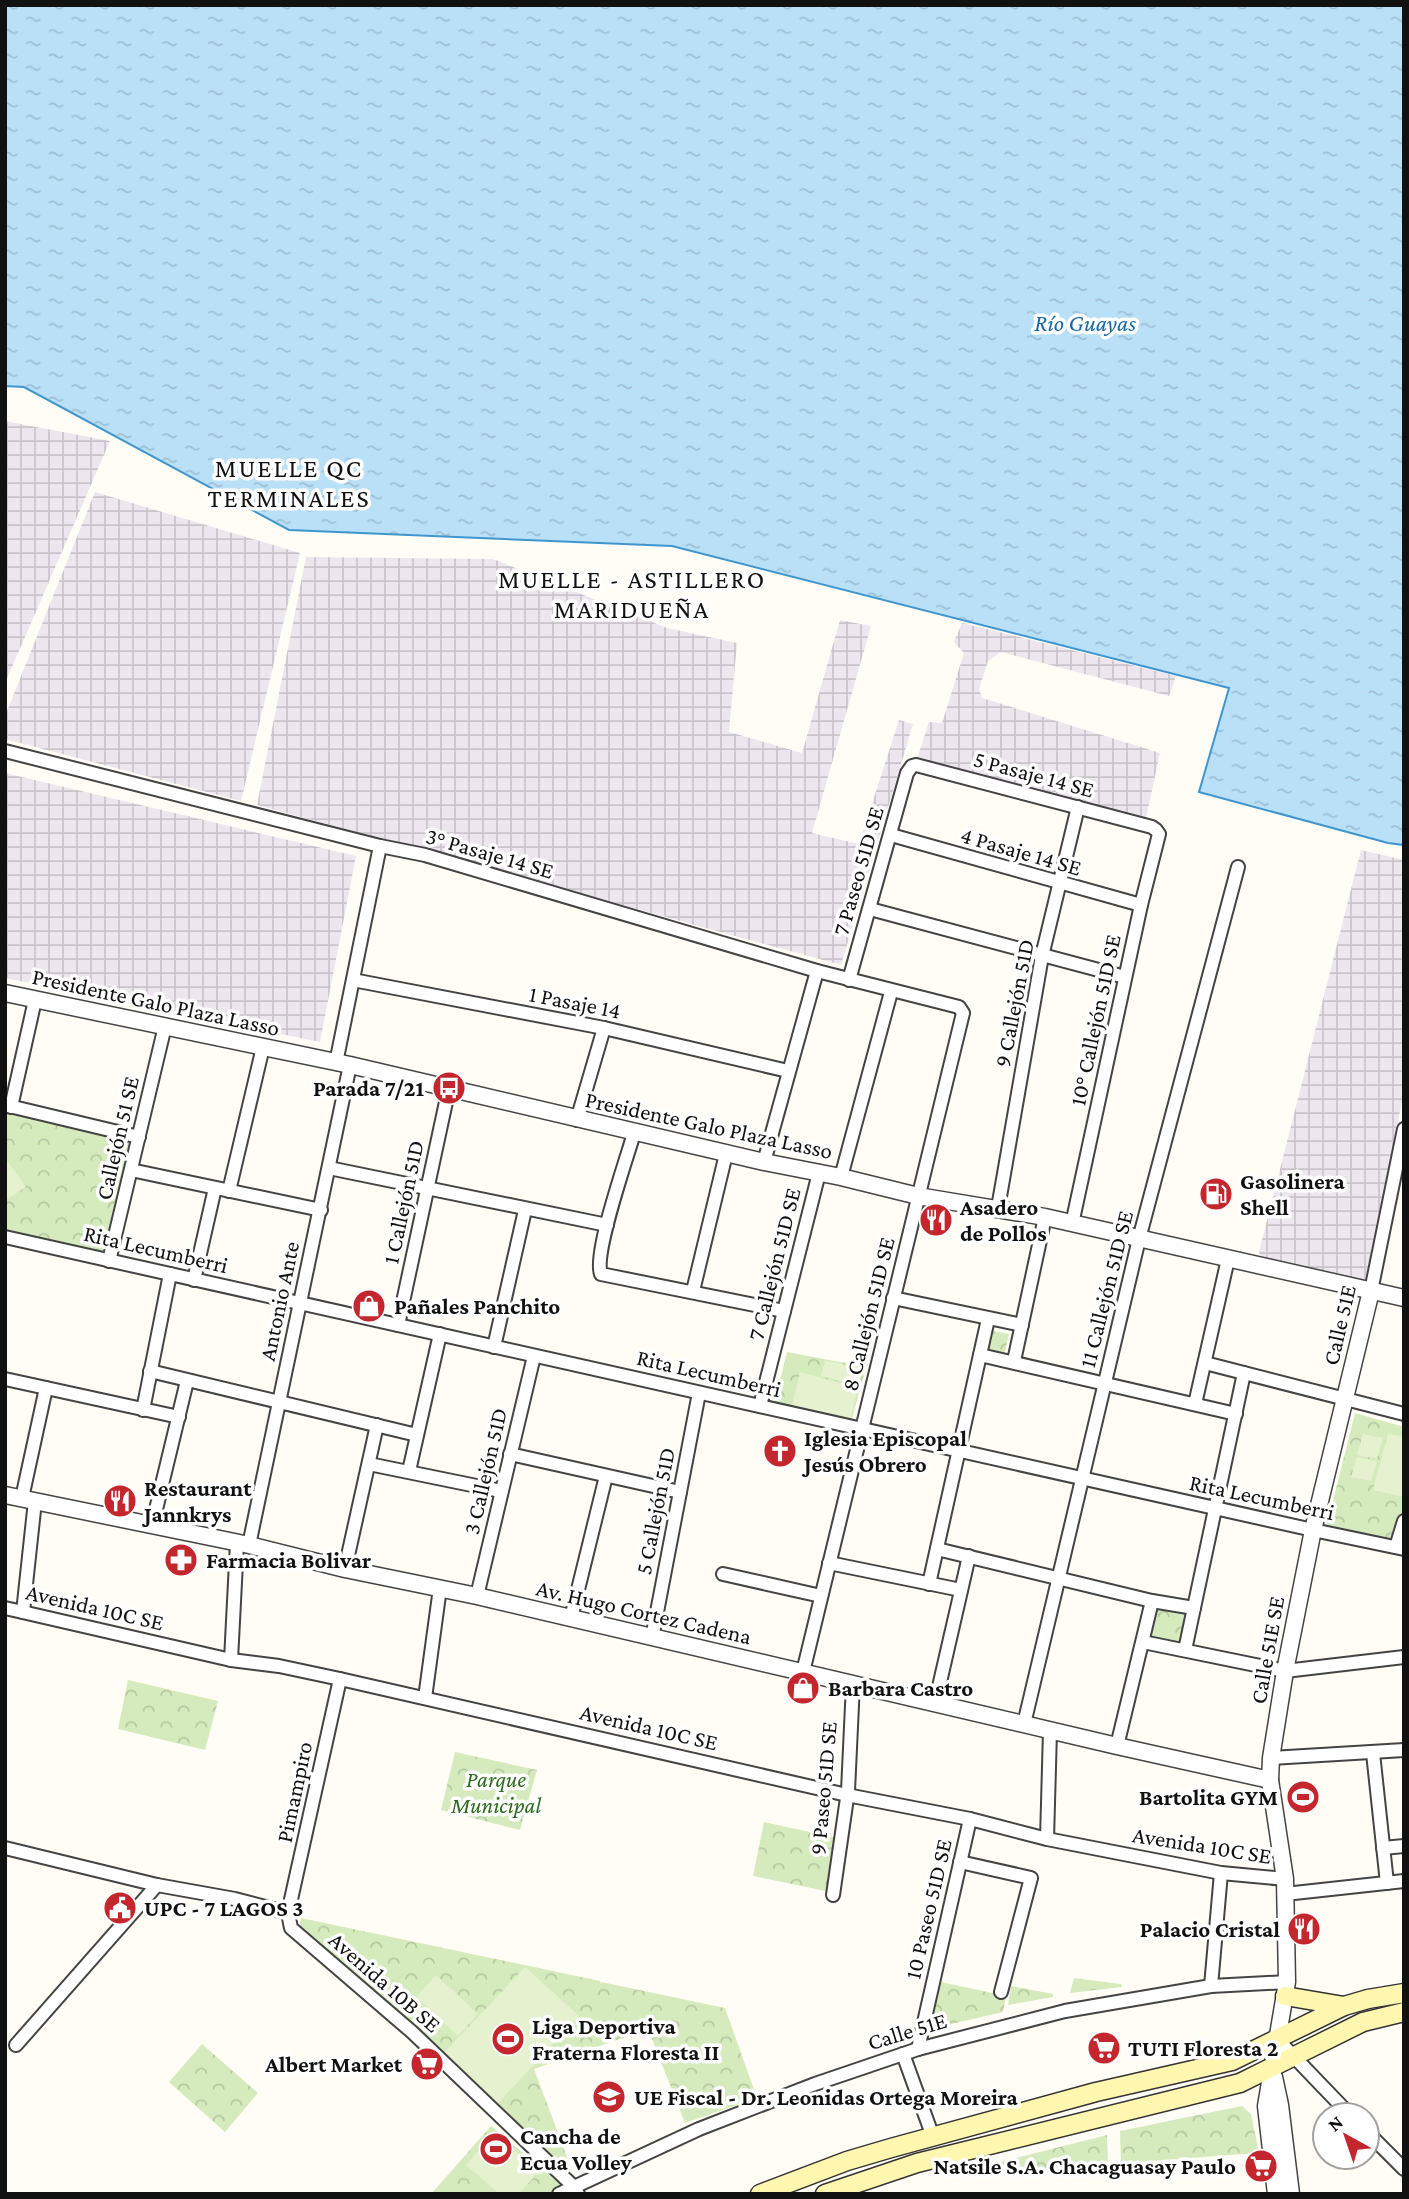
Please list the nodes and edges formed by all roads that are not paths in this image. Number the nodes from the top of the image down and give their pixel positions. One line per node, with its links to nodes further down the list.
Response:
1 (5, 751): 6 (street, 3° Pasaje 14 SE)
2 (907, 773): 3 (street, 5 Pasaje 14 SE); 5 (street, 7 Paseo 51D SE)
3 (1078, 807): 4 (street, 5 Pasaje 14 SE); 8 (street, 9 Callejón 51D)
4 (1153, 827): 9 (street, 10° Callejón 51D SE)
5 (891, 835): 8 (street, 4 Pasaje 14 SE); 10 (street, 7 Paseo 51D SE)
6 (380, 846): 12 (street, 3° Pasaje 14 SE); 14 (street, Antonio Ante)
7 (1238, 867): 48 (street, 11 Callejón 51D SE)
8 (1060, 884): 9 (street, 4 Pasaje 14 SE); 11 (street, 9 Callejón 51D)
9 (1141, 905): 13 (street, 10° Callejón 51D SE)
10 (870, 909): 11 (street); 15 (street, 7 Paseo 51D SE)
11 (1042, 956): 13 (street); 41 (street, 9 Callejón 51D)
12 (817, 971): 15 (street, 3° Pasaje 14 SE); 24 (street)
13 (1125, 977): 45 (street, 10° Callejón 51D SE)
14 (353, 980): 21 (street, 1 Pasaje 14); 23 (street, Antonio Ante)
15 (849, 980): 16 (street, 3° Pasaje 14 SE)
16 (891, 992): 19 (street, 3° Pasaje 14 SE); 36 (street)
17 (5, 993): 18 (street, Presidente Galo Plaza Lasso)
18 (35, 1000): 20 (street, Presidente Galo Plaza Lasso); 26 (street)
19 (959, 1007): 40 (street, 8 Callejón 51D SE)
20 (165, 1026): 22 (street, Presidente Galo Plaza Lasso); 30 (street, Callejón 51 SE)
21 (604, 1028): 24 (street, 1 Pasaje 14); 27 (street)
22 (262, 1048): 23 (street, Presidente Galo Plaza Lasso); 39 (street)
23 (343, 1064): 25 (street, Presidente Galo Plaza Lasso); 33 (street, Antonio Ante)
24 (788, 1071): 32 (street)
25 (449, 1088): 27 (street, Presidente Galo Plaza Lasso); 38 (street, 1 Callejón 51D)
26 (8, 1106): 30 (street)
27 (577, 1120): 29 (street, Presidente Galo Plaza Lasso)
28 (1404, 1129): 54 (street, Calle 51E)
29 (634, 1133): 31 (street, Presidente Galo Plaza Lasso); 46 (street)
30 (139, 1137): 34 (street, Callejón 51 SE)
31 (726, 1154): 32 (street, Presidente Galo Plaza Lasso); 53 (street)
32 (764, 1162): 35 (street, Presidente Galo Plaza Lasso)
33 (329, 1168): 38 (street); 42 (street, Antonio Ante)
34 (131, 1170): 37 (street); 50 (street, Callejón 51 SE)
35 (819, 1173): 36 (street, Presidente Galo Plaza Lasso); 58 (street, 7 Callejón 51D SE)
36 (841, 1177): 40 (street, Presidente Galo Plaza Lasso)
37 (215, 1188): 39 (street); 52 (street)
38 (426, 1189): 43 (street); 60 (street, 1 Callejón 51D)
39 (229, 1191): 42 (street)
40 (918, 1196): 41 (street, Presidente Galo Plaza Lasso); 55 (street, 8 Callejón 51D SE)
41 (998, 1208): 44 (street, Presidente Galo Plaza Lasso)
42 (321, 1210): 57 (street, Antonio Ante)
43 (525, 1210): 46 (street); 63 (street)
44 (1045, 1217): 45 (street, Presidente Galo Plaza Lasso); 61 (street)
45 (1072, 1224): 48 (street, Presidente Galo Plaza Lasso)
46 (607, 1225): 53 (street)
47 (5, 1237): 50 (street, Rita Lecumberri)
48 (1139, 1239): 49 (street, Presidente Galo Plaza Lasso); 72 (street, 11 Callejón 51D SE)
49 (1228, 1259): 54 (street, Presidente Galo Plaza Lasso); 67 (street)
50 (109, 1261): 51 (street, Rita Lecumberri)
51 (170, 1274): 52 (street, Rita Lecumberri); 68 (street)
52 (194, 1280): 57 (street, Rita Lecumberri)
53 (693, 1291): 58 (street)
54 (1371, 1291): 56 (street, Presidente Galo Plaza Lasso); 75 (street, Calle 51E)
55 (893, 1298): 59 (street); 84 (street, 8 Callejón 51D SE)
56 (1404, 1298)
57 (300, 1303): 60 (street, Rita Lecumberri); 76 (street, Antonio Ante)
58 (784, 1311): 78 (street, 7 Callejón 51D SE)
59 (988, 1319): 61 (street); 64 (street)
60 (398, 1325): 62 (street, Rita Lecumberri)
61 (1022, 1325): 66 (street)
62 (440, 1335): 63 (street, Rita Lecumberri); 85 (street)
63 (494, 1347): 65 (street, Rita Lecumberri)
64 (980, 1354): 66 (street); 86 (street)
65 (534, 1356): 74 (street, Rita Lecumberri); 87 (street, 3 Callejón 51D)
66 (1014, 1361): 72 (street)
67 (1205, 1363): 69 (street); 77 (street)
68 (150, 1371): 71 (street); 79 (street)
69 (1244, 1373): 75 (street); 80 (street)
70 (5, 1379): 73 (street)
71 (187, 1381): 76 (street); 82 (street)
72 (1105, 1383): 77 (street); 91 (street, 11 Callejón 51D SE)
73 (46, 1388): 79 (street); 95 (street)
74 (699, 1393): 78 (street, Rita Lecumberri); 93 (street, 5 Callejón 51D)
75 (1346, 1399): 81 (street); 99 (street, Calle 51E)
76 (279, 1402): 83 (street); 100 (street, Antonio Ante)
77 (1195, 1404): 80 (street)
78 (760, 1406): 84 (street, Rita Lecumberri)
79 (143, 1410): 82 (street)
80 (1236, 1413): 96 (street)
81 (1404, 1414)
82 (179, 1417): 98 (street)
83 (377, 1425): 85 (street); 88 (street)
84 (861, 1429): 86 (street, Rita Lecumberri); 104 (street, 8 Callejón 51D SE)
85 (417, 1435): 89 (street)
86 (959, 1451): 91 (street, Rita Lecumberri); 102 (street)
87 (510, 1454): 90 (street); 92 (street, 3 Callejón 51D)
88 (369, 1464): 89 (street); 105 (street)
89 (409, 1471): 92 (street)
90 (606, 1476): 93 (street); 117 (street)
91 (1082, 1478): 96 (street, Rita Lecumberri); 107 (street, 11 Callejón 51D SE)
92 (501, 1491): 111 (street, 3 Callejón 51D)
93 (680, 1492): 118 (street, 5 Callejón 51D)
94 (5, 1495): 95 (street, Av. Hugo Cortez Cadena)
95 (28, 1500): 98 (street, Av. Hugo Cortez Cadena); 116 (street)
96 (1217, 1508): 99 (street, Rita Lecumberri); 115 (street)
97 (1404, 1521): 101 (street)
98 (152, 1526): 100 (street, Av. Hugo Cortez Cadena)
99 (1314, 1531): 101 (street, Rita Lecumberri); 123 (street, Calle 51E SE)
100 (243, 1544): 105 (street, Av. Hugo Cortez Cadena); 122 (street, Antonio Ante)
101 (1400, 1548)
102 (937, 1549): 103 (street); 108 (street)
103 (969, 1556): 107 (street); 110 (street)
104 (829, 1563): 108 (street); 112 (street, 8 Callejón 51D SE)
105 (345, 1569): 109 (street, Av. Hugo Cortez Cadena)
106 (723, 1574): 112 (street)
107 (1058, 1578): 113 (street); 129 (street, 11 Callejón 51D SE)
108 (929, 1584): 110 (street)
109 (440, 1588): 111 (street, Av. Hugo Cortez Cadena); 127 (street)
110 (961, 1590): 128 (street)
111 (477, 1596): 117 (street, Av. Hugo Cortez Cadena)
112 (821, 1596): 124 (street, 8 Callejón 51D SE)
113 (1152, 1601): 115 (street); 119 (street)
114 (5, 1608): 116 (street, Avenida 10C SE)
115 (1194, 1608): 120 (street)
116 (23, 1612): 122 (street, Avenida 10C SE)
117 (571, 1618): 118 (street, Av. Hugo Cortez Cadena)
118 (652, 1638): 124 (street, Av. Hugo Cortez Cadena)
119 (1143, 1642): 120 (street); 131 (street)
120 (1185, 1650): 123 (street)
121 (1404, 1657): 123 (street)
122 (231, 1660): 125 (street, Avenida 10C SE)
123 (1285, 1671): 134 (street, Calle 51E SE)
124 (803, 1672): 126 (street, Av. Hugo Cortez Cadena)
125 (340, 1679): 127 (street, Avenida 10C SE); 149 (street, Pimampiro)
126 (853, 1684): 128 (street, Av. Hugo Cortez Cadena); 136 (street, 9 Paseo 51D SE)
127 (425, 1698): 136 (street, Avenida 10C SE)
128 (935, 1704): 129 (street, Av. Hugo Cortez Cadena)
129 (1024, 1724): 130 (street, Av. Hugo Cortez Cadena)
130 (1050, 1731): 131 (street, Av. Hugo Cortez Cadena); 138 (street)
131 (1117, 1746): 135 (street, Av. Hugo Cortez Cadena)
132 (1404, 1750): 133 (street)
133 (1373, 1753): 134 (street); 141 (street)
134 (1271, 1758): 135 (street, Calle 51E SE)
135 (1270, 1780): 147 (street, Calle 51E SE)
136 (847, 1795): 137 (street, Avenida 10C SE); 148 (street, 9 Paseo 51D SE)
137 (970, 1819): 138 (street, Avenida 10C SE); 142 (street, 10 Paseo 51D SE)
138 (1047, 1839): 143 (street, Avenida 10C SE)
139 (1404, 1846): 141 (street)
140 (5, 1848): 146 (street)
141 (1383, 1848): 145 (street)
142 (960, 1862): 152 (street); 158 (street, 10 Paseo 51D SE)
143 (1221, 1873): 147 (street, Avenida 10C SE); 150 (street)
144 (1404, 1881): 145 (street, Avenida 10C SE)
145 (1387, 1883): 147 (street, Avenida 10C SE)
146 (157, 1885): 149 (street); 157 (street)
147 (1285, 1887): 151 (street, Calle 51E SE)
148 (833, 1895)
149 (288, 1913): 166 (street, Avenida 10B SE)
150 (1211, 1986): 151 (street, Calle 51E); 158 (street, Calle 51E)
151 (1286, 1989): 154 (main road); 156 (street, Calle 51E SE)
152 (1001, 1992)
153 (1404, 1993): 154 (main road)
154 (1344, 2006): 156 (main road)
155 (1403, 2013): 160 (main road)
156 (1277, 2039): 160 (street); 161 (street, Calle 51E SE); 163 (main road)
157 (16, 2045)
158 (918, 2049): 159 (street, Calle 51E)
159 (903, 2054): 163 (street); 166 (street, Calle 51E)
160 (1293, 2058): 161 (main road); 162 (street)
161 (1272, 2068): 169 (main road); 170 (street, Calle 51E SE); 171 (street)
162 (1336, 2101)
163 (933, 2137): 168 (main road)
164 (1381, 2147): 165 (street)
165 (1404, 2169)
166 (576, 2190): 167 (street, Calle 51E)
167 (559, 2194)
168 (760, 2194)
169 (825, 2194)
170 (1276, 2194)
171 (1290, 2194)

